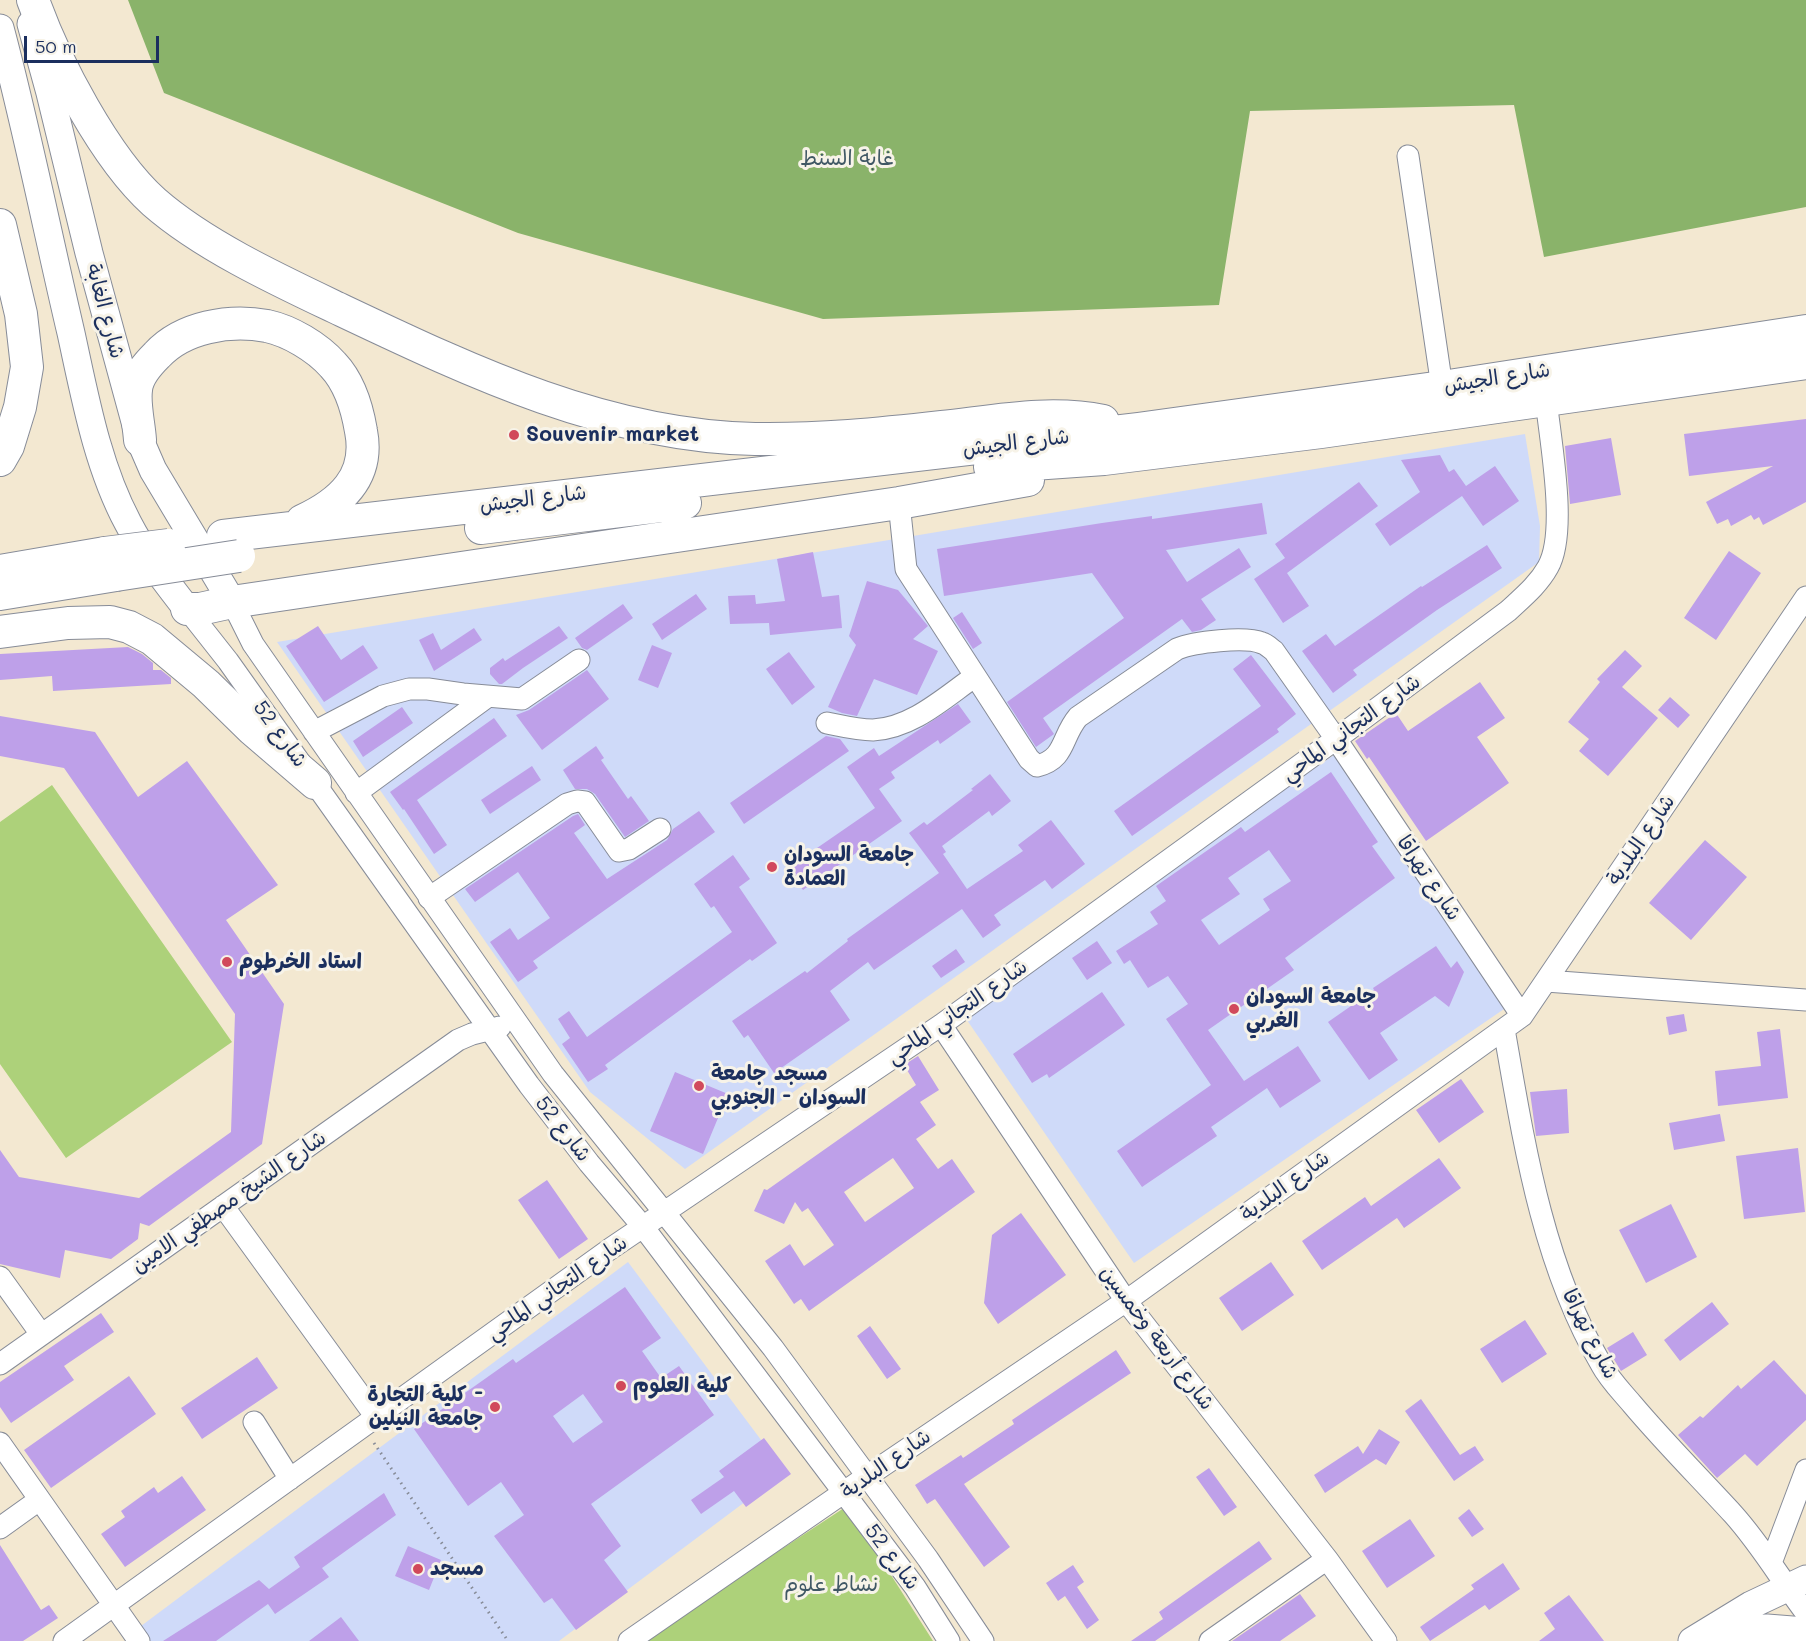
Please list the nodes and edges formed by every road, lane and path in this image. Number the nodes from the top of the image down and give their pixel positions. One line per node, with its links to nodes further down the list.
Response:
1 (24, 0): 11 (main road, شارع الغابة)
2 (33, 0): 10 (highway)
3 (0, 28): 22 (main road, شارع الغابة)
4 (1408, 156): 8 (street)
5 (0, 225): 13 (highway)
6 (1806, 331): 8 (highway, شارع الجيش)
7 (1806, 363): 9 (highway, شارع الجيش)
8 (1442, 387): 10 (highway, شارع الجيش)
9 (1546, 399): 12 (highway, شارع الجيش); 29 (street, شارع التجاني الماحي)
10 (1139, 429): 15 (highway, شارع الجيش)
11 (140, 440): 15 (highway); 21 (main road, شارع الغابة)
12 (1104, 459): 14 (highway); 16 (highway, شارع الجيش)
13 (0, 460)
14 (899, 503): 21 (highway); 25 (street)
15 (287, 529): 16 (highway, شارع الجيش)
16 (231, 546): 17 (highway, bridge)
17 (111, 564): 18 (highway); 19 (highway)
18 (0, 572)
19 (0, 594)
20 (1806, 597): 34 (street, شارع البلدية)
21 (232, 602): 22 (highway); 28 (street, شارع 52)
22 (187, 609): 30 (street, شارع 52)
23 (0, 632): 30 (highway)
24 (579, 660): 26 (street)
25 (974, 677): 27 (street); 29 (street, شارع تهراقا)
26 (488, 697): 28 (street); 31 (street)
27 (827, 723)
28 (314, 732): 31 (street, شارع 52)
29 (1336, 739): 36 (street, شارع تهراقا); 37 (street, شارع التجاني الماحي)
30 (315, 783): 39 (street, شارع 52)
31 (356, 794): 33 (street, شارع 52)
32 (660, 829): 33 (street)
33 (429, 898): 38 (street, شارع 52)
34 (1546, 981): 35 (street); 36 (street, شارع البلدية)
35 (1806, 1000)
36 (1522, 1016): 40 (street, شارع البلدية)
37 (940, 1025): 42 (street, شارع التجاني الماحي); 45 (street, شارع أربعة وخمسين)
38 (520, 1026): 39 (street, شارع الشيخ مصطفي الامين); 42 (street, شارع 52)
39 (489, 1029): 41 (street, شارع الشيخ مصطفي الامين); 43 (street, شارع 52)
40 (1504, 1029): 45 (street, شارع البلدية); 58 (street, شارع تهراقا)
41 (223, 1206): 46 (street, شارع الشيخ مصطفي الامين); 49 (street)
42 (666, 1212): 43 (street, شارع التجاني الماحي); 52 (street, شارع 52)
43 (644, 1228): 49 (street, شارع التجاني الماحي); 54 (street, شارع 52)
44 (0, 1277): 46 (street)
45 (1125, 1301): 52 (street, شارع البلدية); 57 (street, شارع أربعة وخمسين)
46 (41, 1334): 47 (street, شارع الشيخ مصطفي الامين)
47 (0, 1364)
48 (254, 1422): 53 (street)
49 (369, 1422): 53 (street, شارع التجاني الماحي); 66 (path)
50 (0, 1443): 55 (street)
51 (1806, 1470): 58 (street)
52 (866, 1477): 54 (street, شارع البلدية); 69 (street, شارع 52)
53 (290, 1479): 60 (street, شارع التجاني الماحي)
54 (843, 1494): 67 (street, شارع البلدية); 68 (street, شارع 52)
55 (39, 1500): 56 (street); 60 (street)
56 (0, 1528)
57 (1327, 1559): 70 (street); 71 (street, شارع أربعة وخمسين)
58 (1771, 1563): 59 (street, شارع تهراقا)
59 (1797, 1584): 61 (street, شارع تهراقا); 63 (main road)
60 (115, 1606): 64 (street, شارع التجاني الماحي); 65 (street)
61 (1806, 1613)
62 (1806, 1631): 63 (main road)
63 (1701, 1636)
64 (64, 1641)
65 (139, 1641)
66 (508, 1641)
67 (629, 1641)
68 (949, 1641)
69 (983, 1641)
70 (1210, 1641)
71 (1386, 1641)

